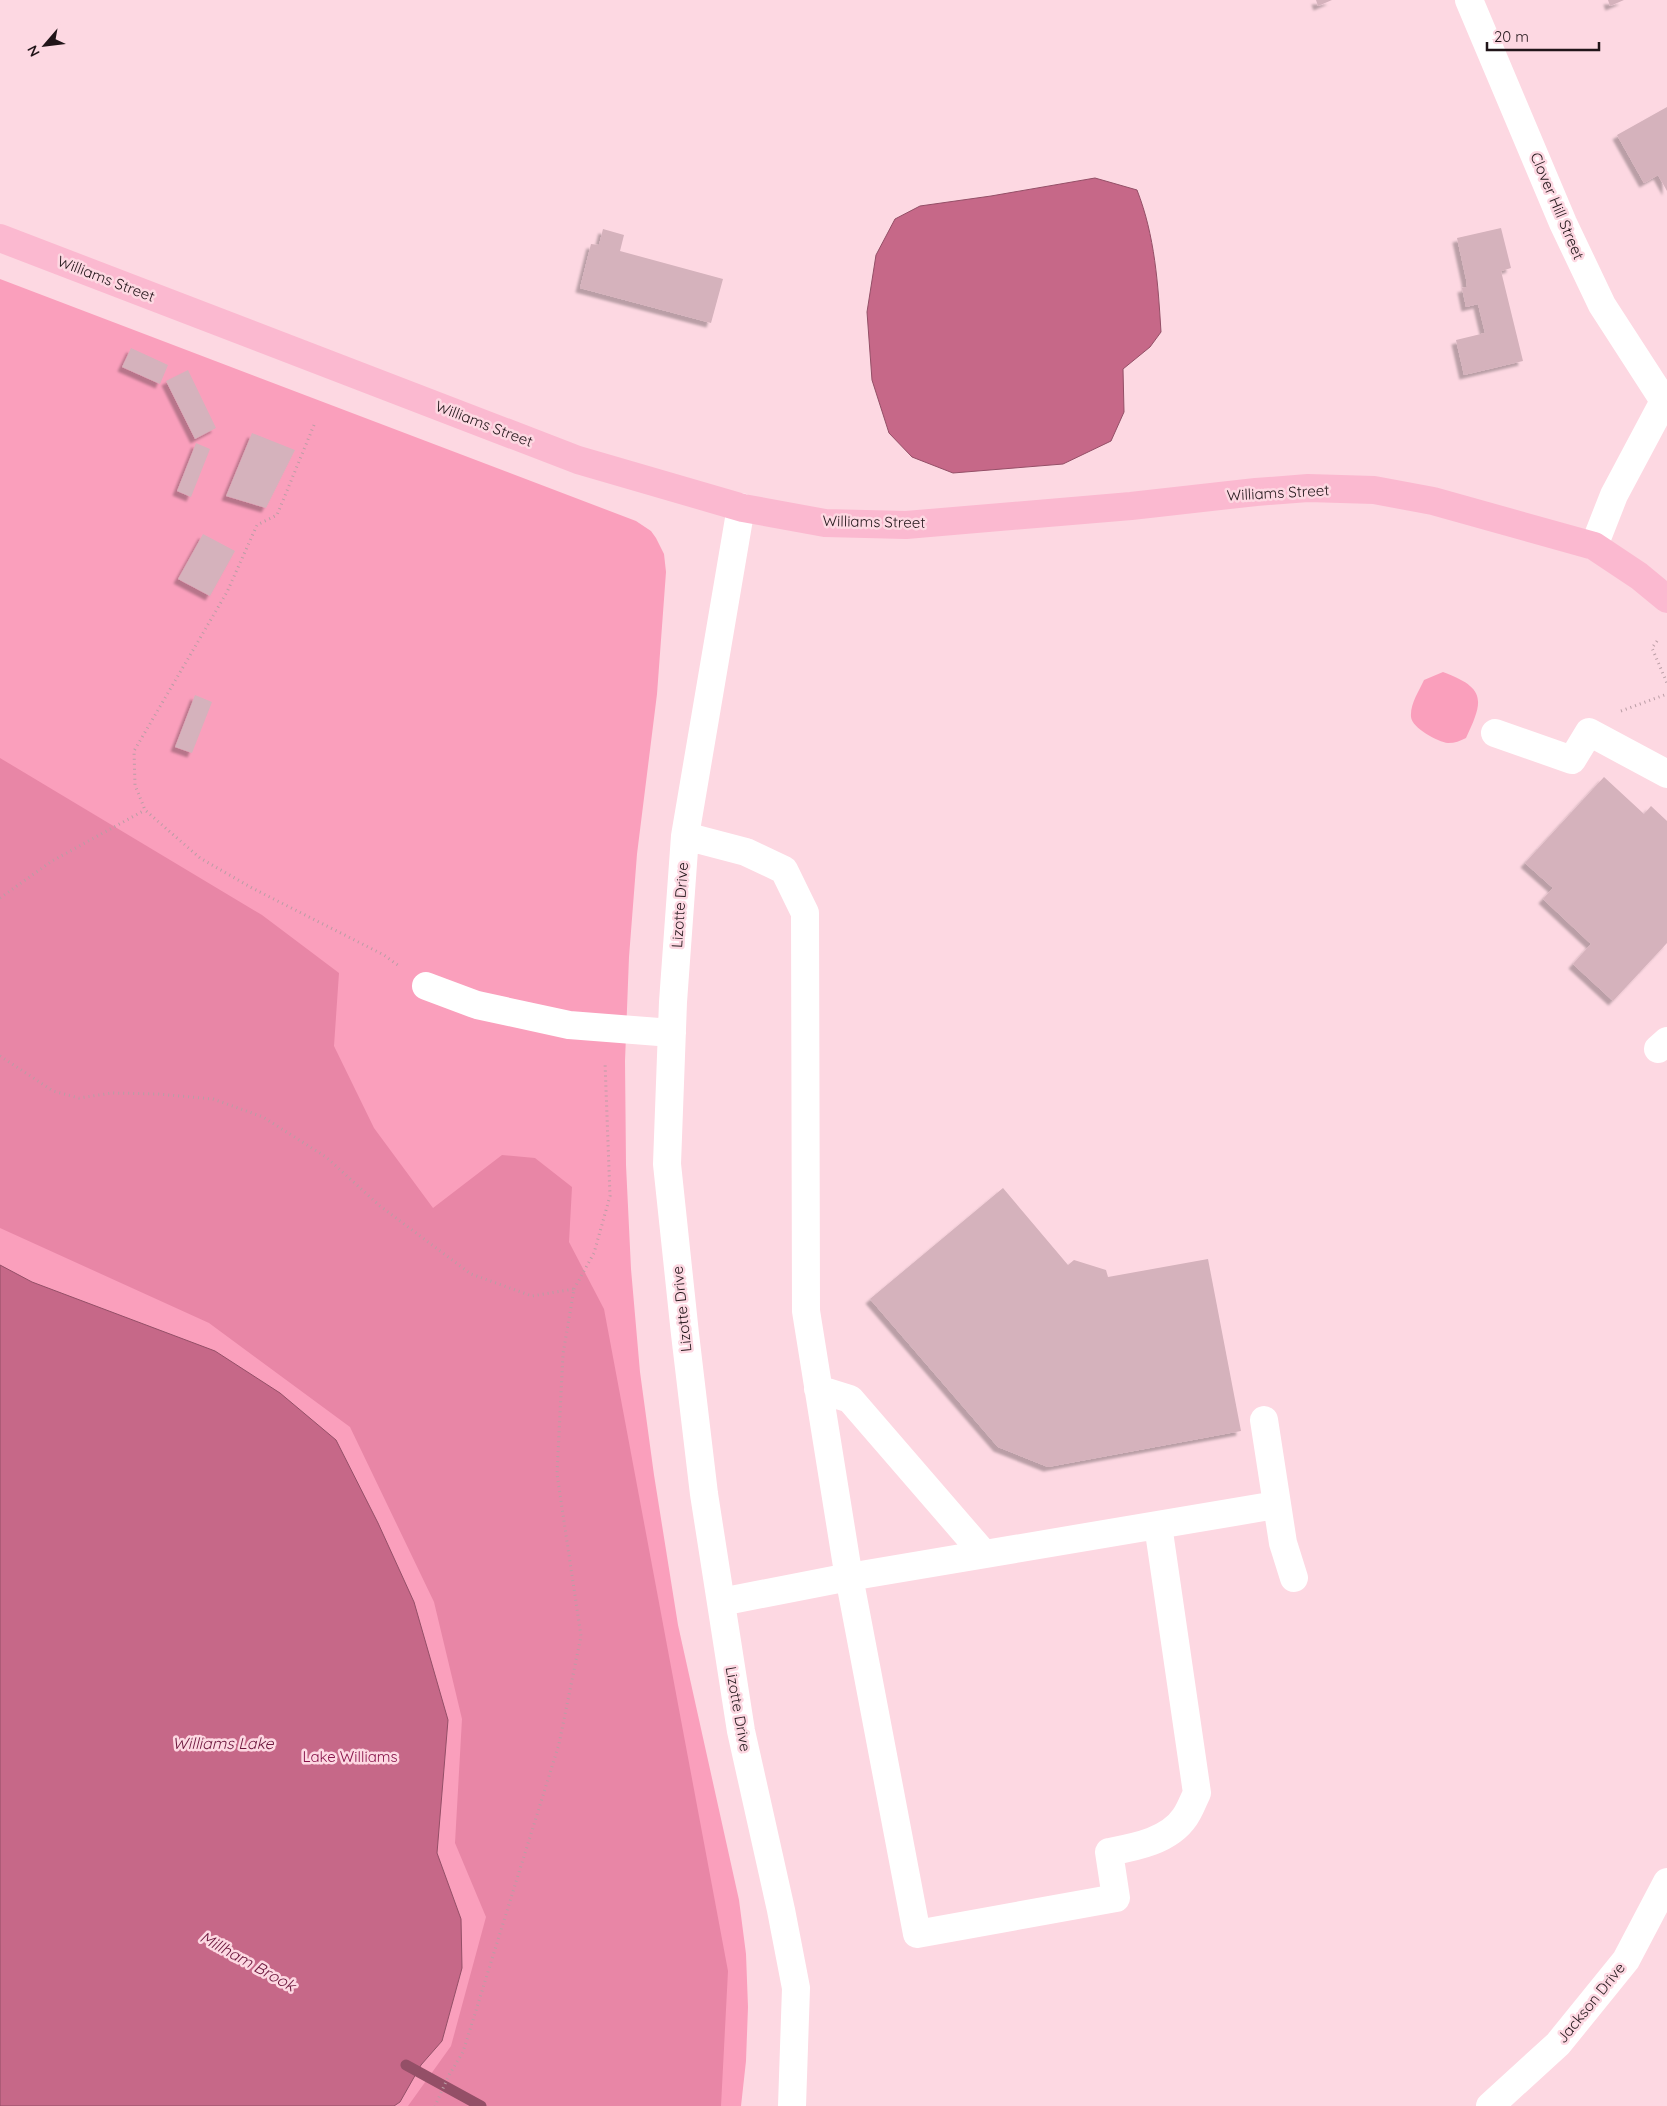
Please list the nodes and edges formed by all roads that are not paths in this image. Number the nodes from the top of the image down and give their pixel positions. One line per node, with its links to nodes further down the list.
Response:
1 (1469, 0): 3 (street, Clover Hill Street)
2 (0, 238): 4 (main road, Williams Street)
3 (1665, 400): 5 (street)
4 (741, 507): 5 (main road, Williams Street); 9 (street, Lizotte Drive)
5 (1594, 546): 6 (main road, Williams Street)
6 (1667, 599)
7 (1495, 733): 8 (street)
8 (1667, 774)
9 (685, 836): 11 (street, Lizotte Drive); 12 (street)
10 (426, 986): 11 (street)
11 (672, 1033): 19 (street, Lizotte Drive)
12 (818, 1389): 16 (street); 17 (street)
13 (1264, 1420): 14 (street)
14 (1276, 1505): 15 (street); 18 (street)
15 (1158, 1525): 16 (street); 17 (street)
16 (984, 1554): 17 (street)
17 (849, 1577): 19 (street)
18 (1294, 1578)
19 (721, 1602): 21 (street, Lizotte Drive)
20 (1667, 1882): 22 (street, Jackson Drive)
21 (792, 2106)
22 (1490, 2106)

